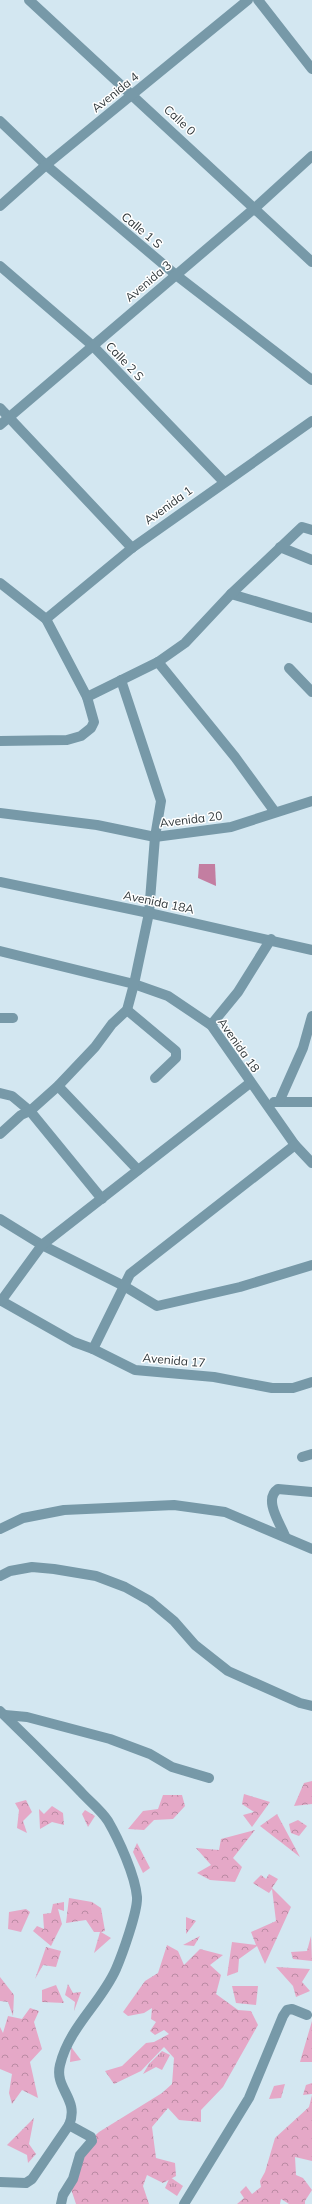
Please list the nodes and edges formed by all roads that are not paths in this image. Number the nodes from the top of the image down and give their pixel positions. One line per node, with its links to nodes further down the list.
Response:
1 (29, 0): 5 (street, Calle 0)
2 (248, 0): 5 (street, Avenida 4)
3 (258, 0): 4 (street)
4 (312, 69)
5 (133, 95): 8 (street, Avenida 4); 10 (street, Calle 0)
6 (0, 121): 8 (street, Calle 1 S)
7 (312, 156): 10 (street, Avenida 3)
8 (46, 165): 9 (street, Avenida 4); 13 (street, Calle 1 S)
9 (0, 206)
10 (256, 207): 11 (street, Calle 0); 13 (street, Avenida 3)
11 (312, 262)
12 (0, 266): 14 (street, Calle 2 S)
13 (176, 275): 14 (street, Avenida 3); 15 (street, Calle 1 S)
14 (93, 346): 17 (street, Avenida 3); 20 (street, Calle 2 S)
15 (312, 379)
16 (0, 408): 17 (street)
17 (9, 418): 19 (street, Avenida 3); 22 (street)
18 (312, 422): 20 (street, Avenida 1)
19 (0, 425)
20 (224, 482): 22 (street, Avenida 1)
21 (312, 530): 23 (street)
22 (132, 548): 28 (street, Avenida 1)
23 (280, 548): 24 (street); 26 (street)
24 (312, 560)
25 (0, 584): 28 (street)
26 (231, 594): 27 (street); 29 (street)
27 (312, 618)
28 (46, 619): 33 (street)
29 (158, 662): 31 (street); 36 (street)
30 (289, 668): 32 (street)
31 (121, 680): 33 (street); 38 (street)
32 (312, 692)
33 (87, 697): 34 (street)
34 (0, 741)
35 (312, 800): 36 (street, Avenida 20)
36 (275, 812): 38 (street, Avenida 20)
37 (0, 813): 38 (street, Avenida 20)
38 (155, 837): 40 (street)
39 (0, 882): 40 (street, Avenida 18A)
40 (150, 913): 41 (street, Avenida 18A); 44 (street)
41 (271, 940): 42 (street, Avenida 18A); 49 (street)
42 (312, 950)
43 (0, 951): 44 (street, Avenida 18)
44 (134, 984): 45 (street); 49 (street, Avenida 18)
45 (127, 1010): 50 (street); 52 (street)
46 (312, 1016): 55 (street)
47 (0, 1018): 48 (street)
48 (13, 1018)
49 (211, 1024): 51 (street, Avenida 18)
50 (155, 1078)
51 (250, 1083): 54 (street, Avenida 18); 61 (street)
52 (58, 1086): 57 (street); 61 (street)
53 (0, 1093): 57 (street)
54 (266, 1102): 55 (street); 59 (street, Avenida 18)
55 (279, 1102): 56 (street)
56 (312, 1102)
57 (30, 1112): 58 (street); 62 (street)
58 (0, 1134)
59 (295, 1145): 60 (street, Avenida 18); 66 (street)
60 (312, 1163)
61 (138, 1170): 62 (street)
62 (102, 1200): 64 (street)
63 (0, 1219): 64 (street)
64 (42, 1244): 66 (street); 67 (street)
65 (312, 1265): 66 (street)
66 (124, 1286): 68 (street)
67 (1, 1300): 68 (street, Avenida 17)
68 (93, 1348): 69 (street, Avenida 17)
69 (312, 1382)
70 (312, 1492): 72 (street)
71 (0, 1529): 72 (street)
72 (285, 1536): 73 (street)
73 (312, 1549)
74 (0, 1576): 75 (street)
75 (312, 1706)
76 (2, 1713): 77 (street); 79 (street)
77 (209, 1778)
78 (308, 2015): 82 (street)
79 (69, 2125): 80 (street); 81 (street)
80 (0, 2182)
81 (61, 2204)
82 (184, 2204)

